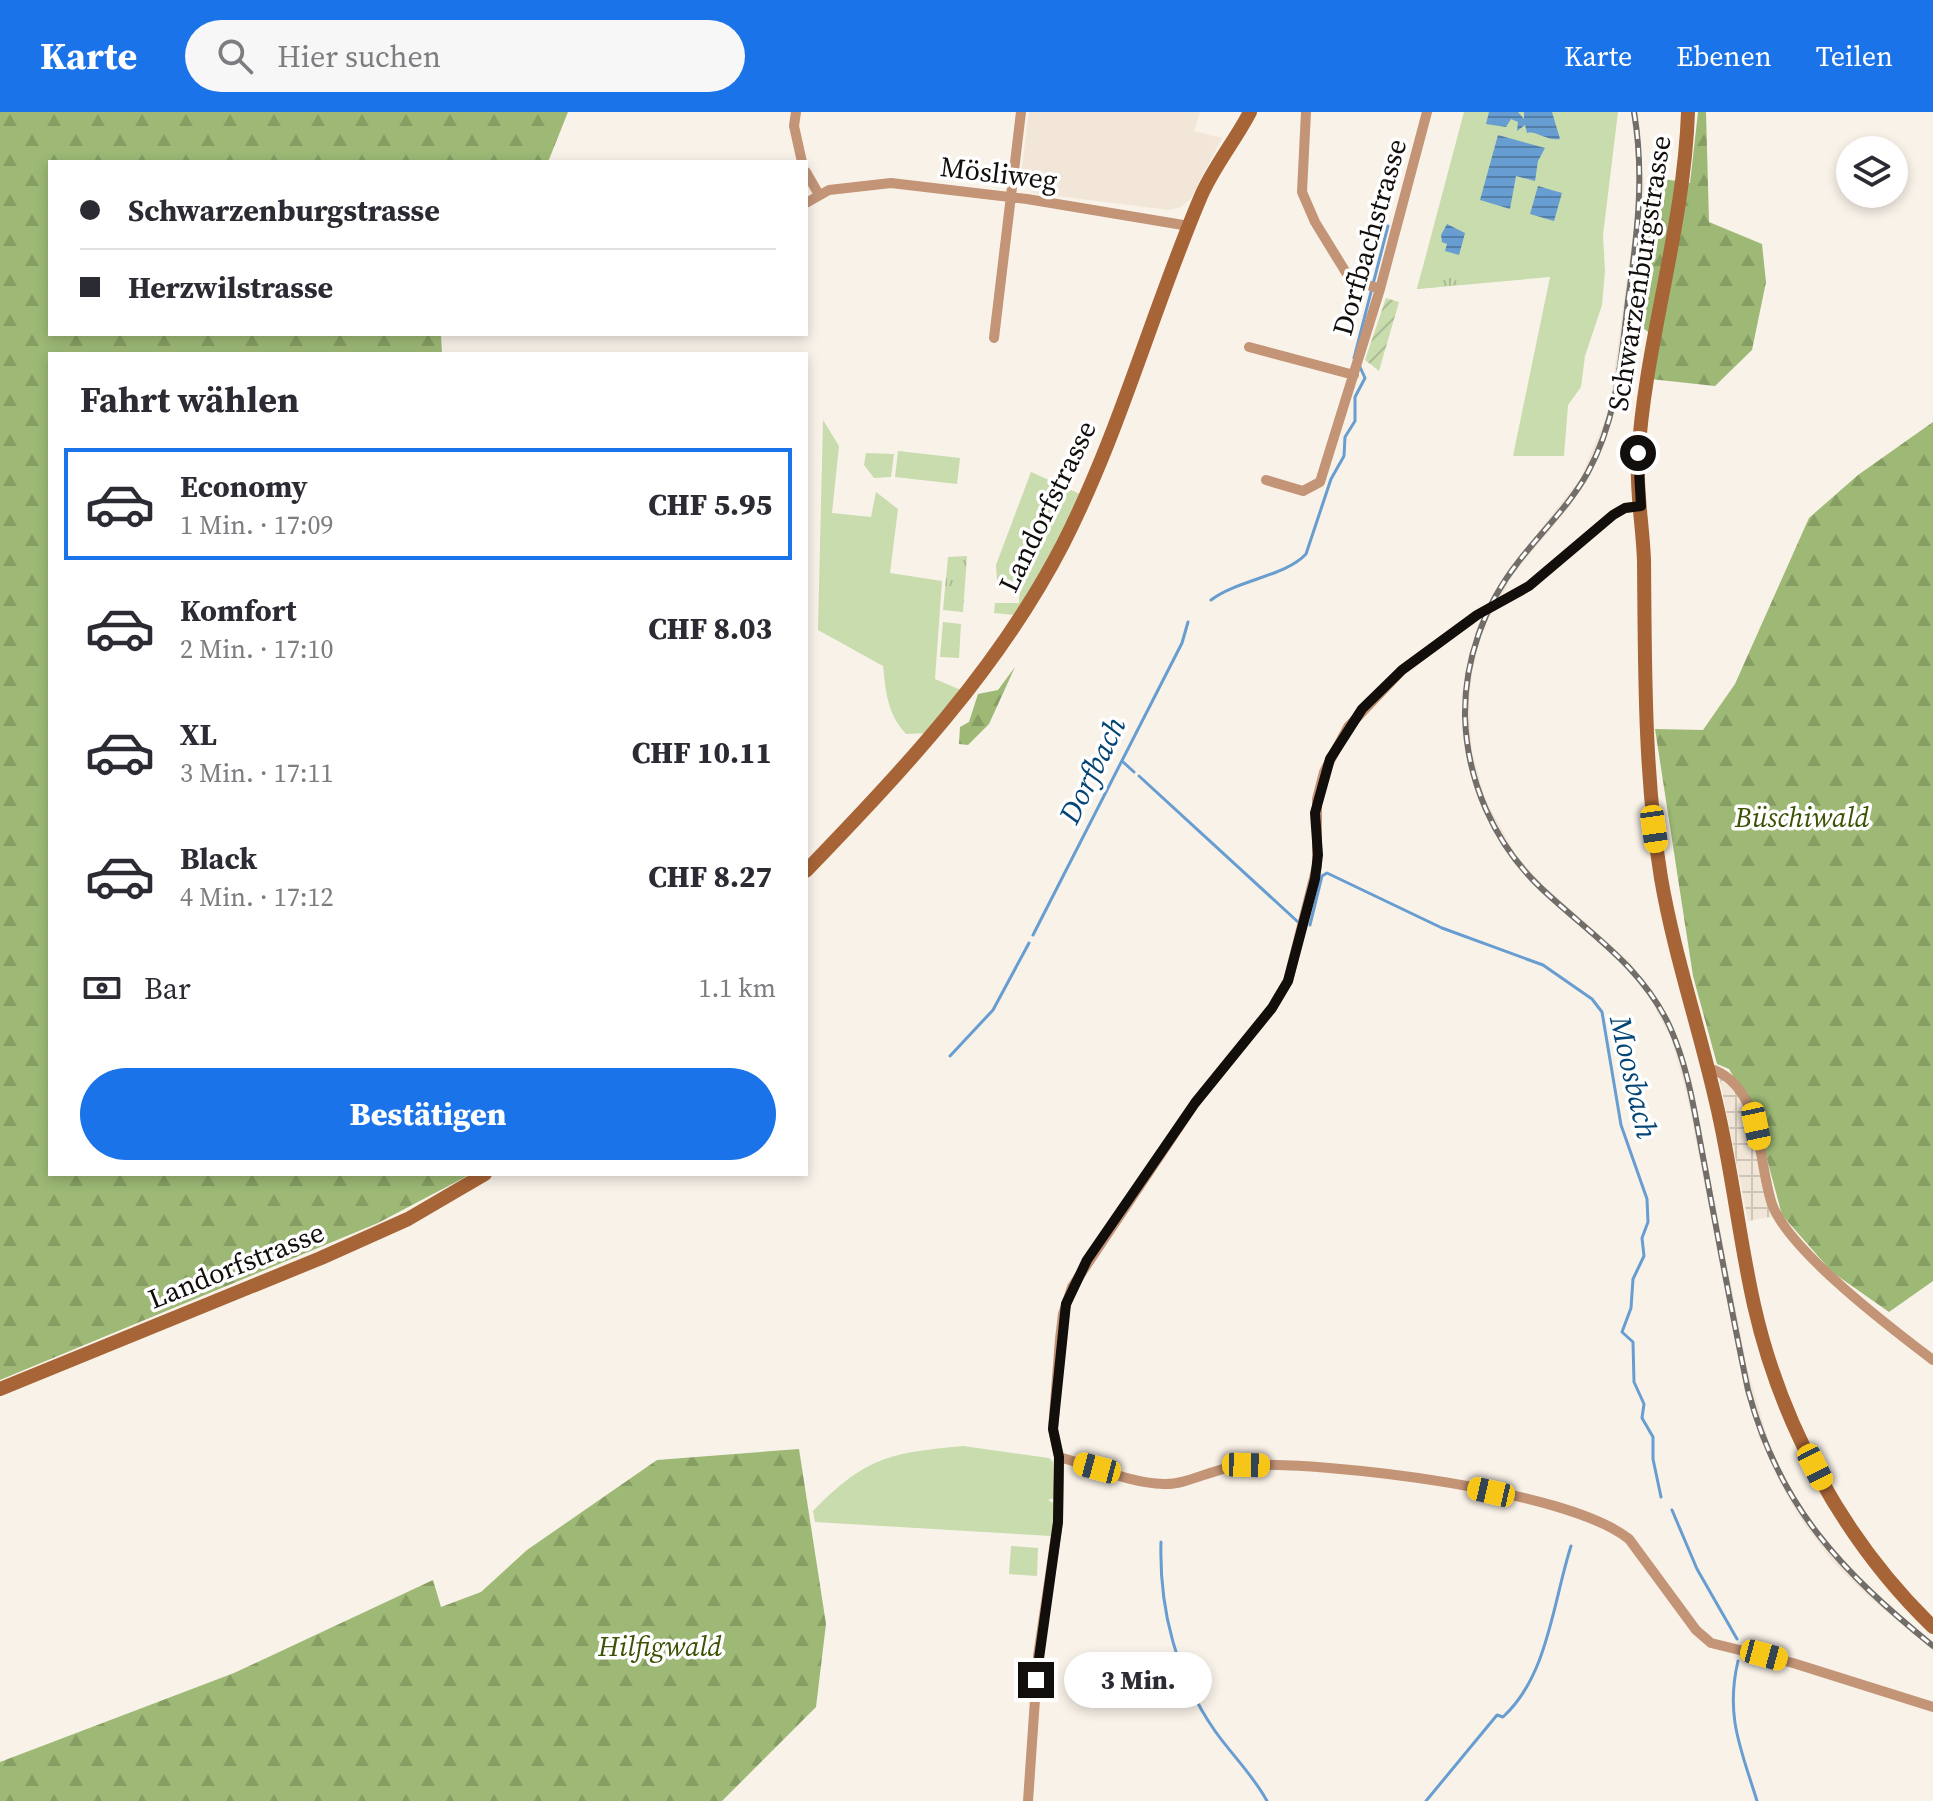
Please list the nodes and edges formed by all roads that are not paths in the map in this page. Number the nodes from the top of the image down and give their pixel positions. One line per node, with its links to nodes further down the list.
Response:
1 (796, 112): 7 (street)
2 (1021, 112): 10 (street)
3 (1250, 112): 12 (main road, Landorfstrasse)
4 (1306, 112): 13 (street)
5 (1427, 112): 13 (street, Dorfbachstrasse)
6 (1688, 112): 18 (main road, Schwarzenburgstrasse)
7 (802, 160)
8 (808, 176): 9 (street)
9 (818, 193): 10 (street, Mösliweg); 11 (street)
10 (1011, 199): 12 (street, Mösliweg); 14 (street)
11 (808, 201)
12 (1189, 226): 19 (main road, Landorfstrasse)
13 (1380, 289): 16 (street, Dorfbachstrasse)
14 (994, 338)
15 (1249, 347): 16 (street, Dorfbachstrasse)
16 (1354, 375): 17 (street, Dorfbachstrasse)
17 (1266, 480)
18 (1641, 506): 20 (main road, Schwarzenburgstrasse); 24 (street)
19 (808, 869)
20 (1708, 1068): 22 (street); 25 (main road, Schwarzenburgstrasse)
21 (482, 1176): 23 (main road, Landorfstrasse)
22 (1933, 1360)
23 (0, 1389)
24 (1059, 1457): 26 (street); 27 (street)
25 (1933, 1627)
26 (1933, 1707)
27 (1028, 1801)

